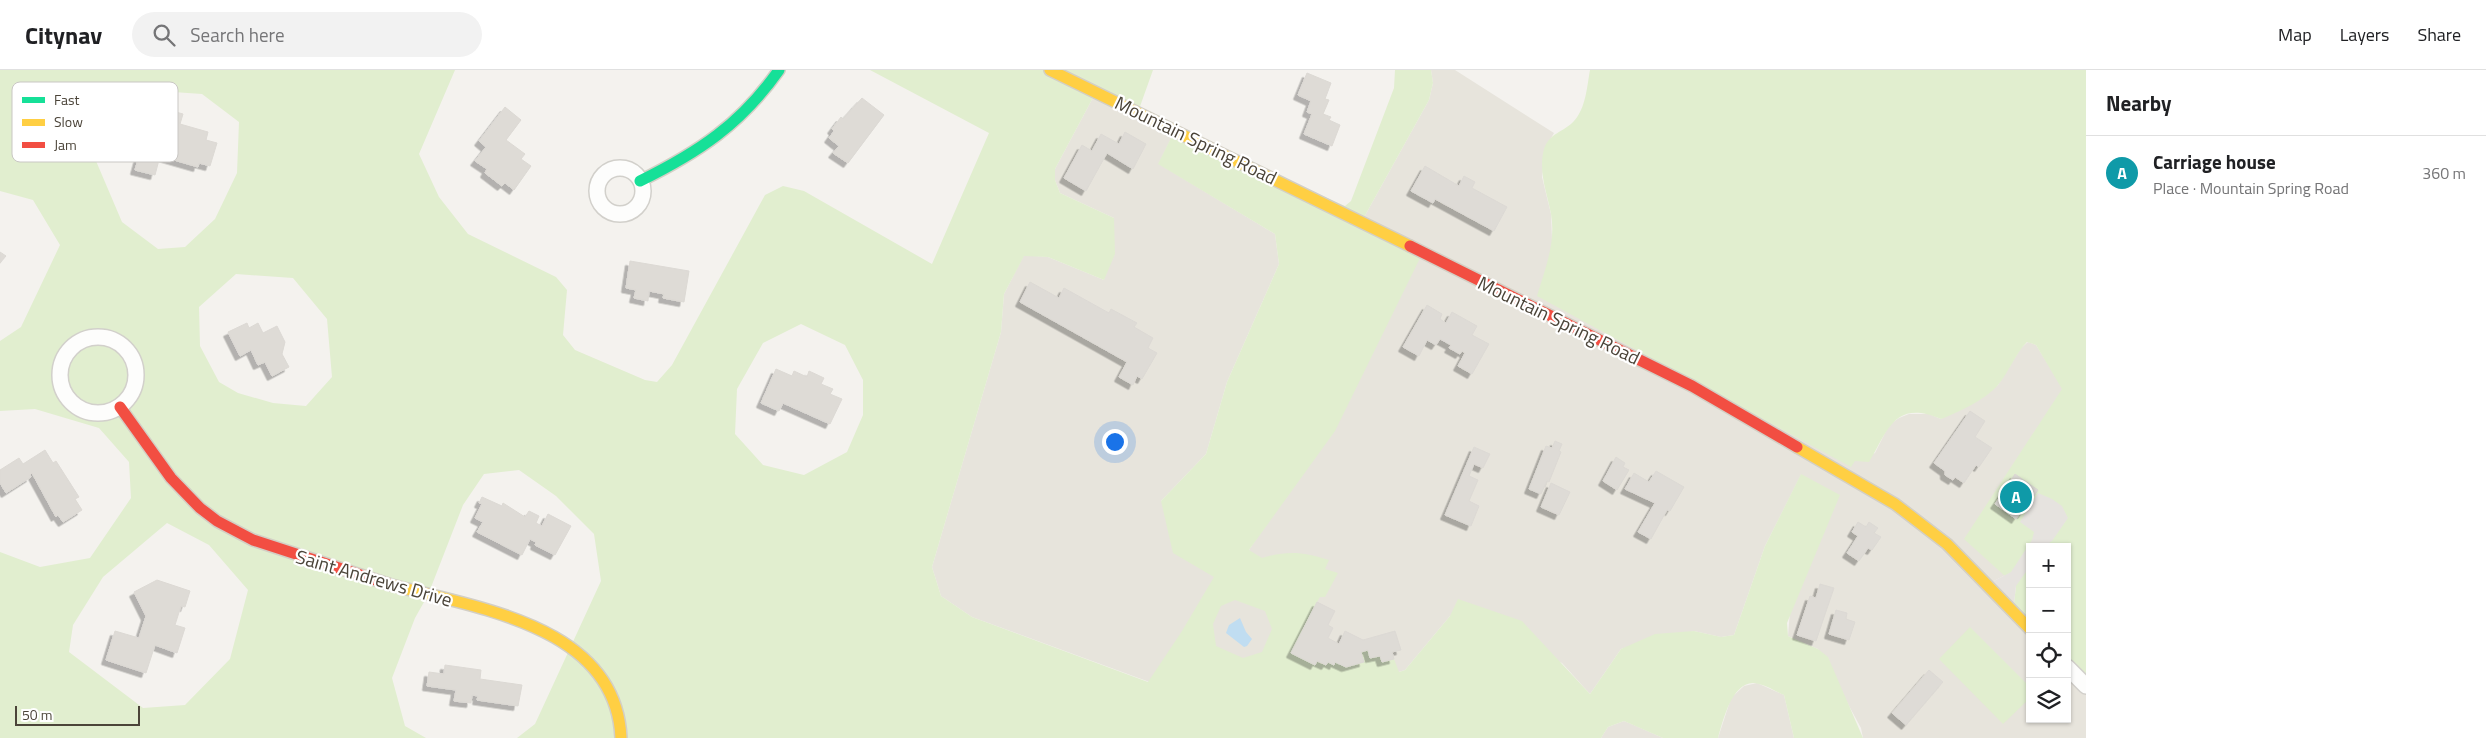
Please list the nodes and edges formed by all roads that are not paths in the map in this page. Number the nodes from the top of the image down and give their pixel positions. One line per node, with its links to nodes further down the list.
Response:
1 (779, 70): 3 (street)
2 (1050, 70): 5 (street, Mountain Spring Road)
3 (640, 182)
4 (120, 407): 4 (street); 8 (street, Saint Andrews Drive)
5 (2026, 625)
6 (2071, 671): 7 (street)
7 (2086, 686)
8 (621, 738)

